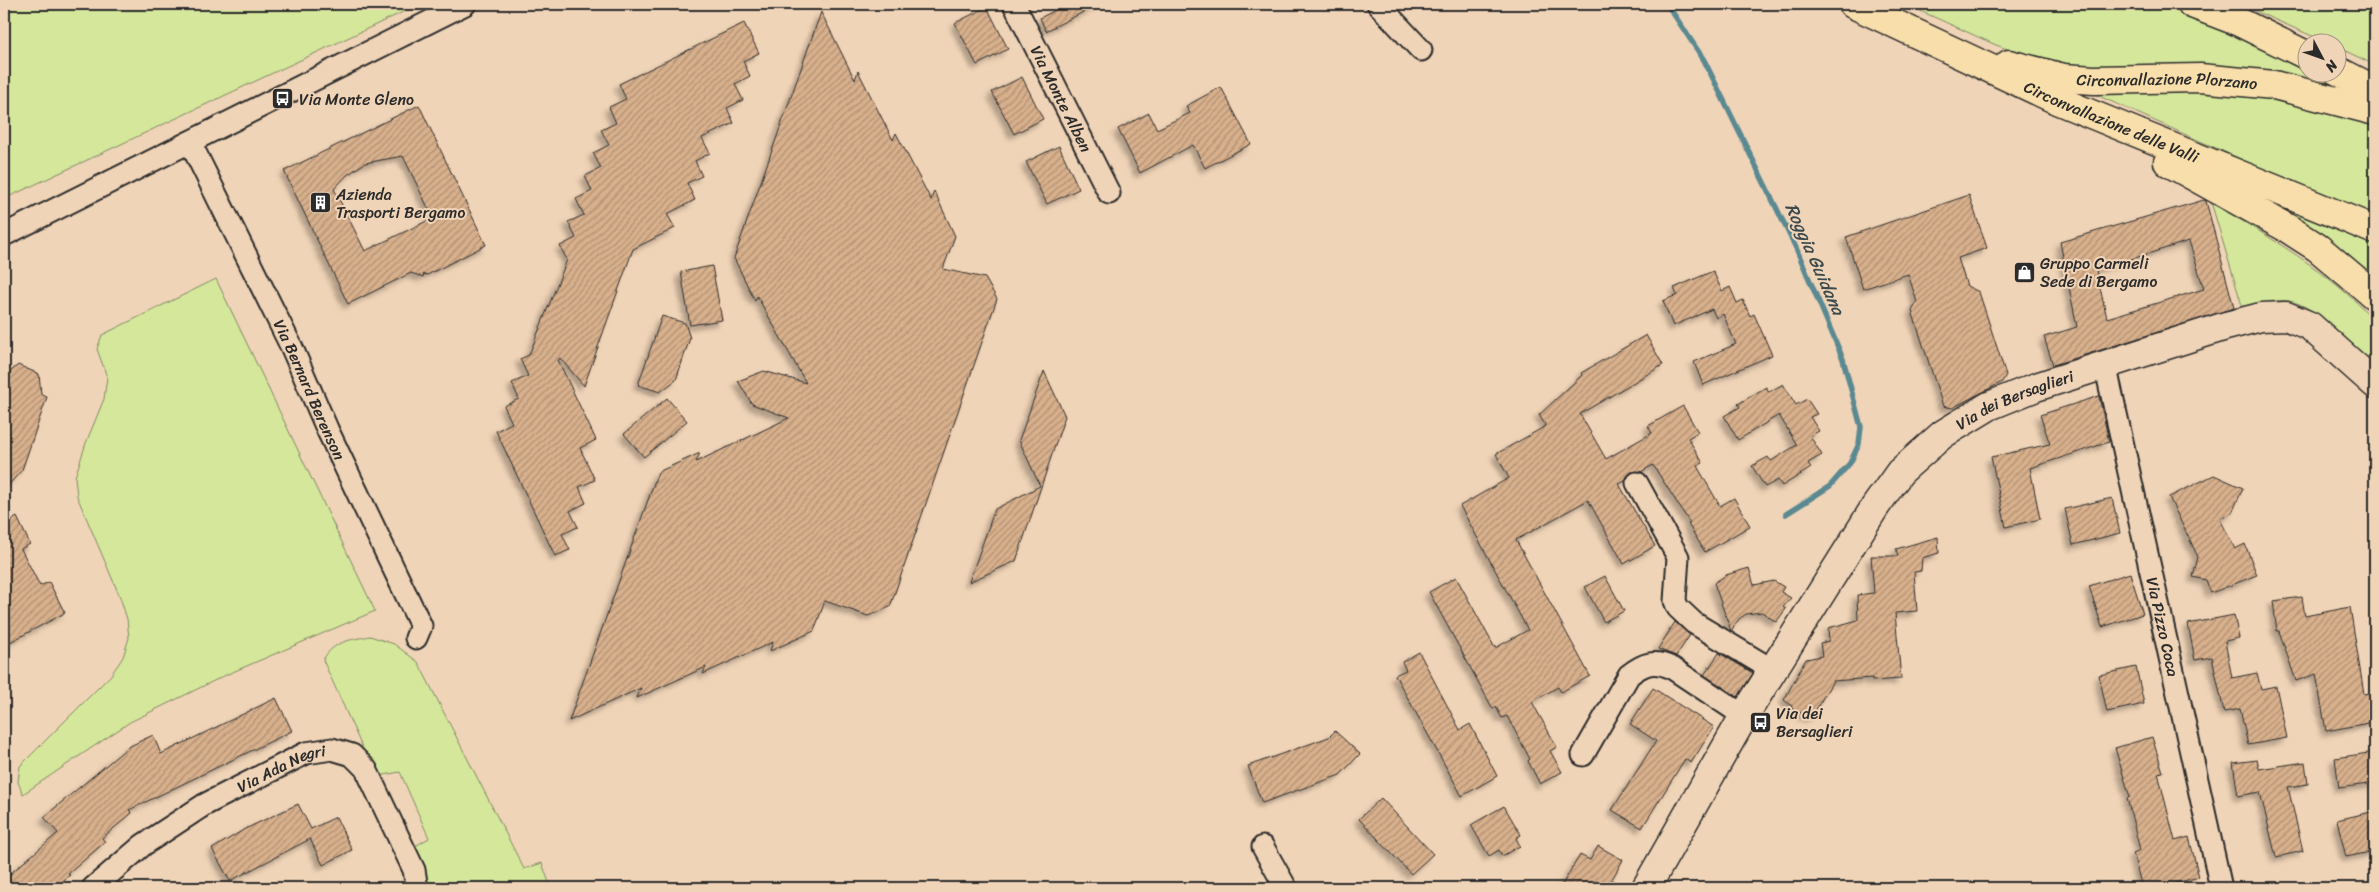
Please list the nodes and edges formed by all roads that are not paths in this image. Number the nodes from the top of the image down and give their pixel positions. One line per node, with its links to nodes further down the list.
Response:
1 (465, 4): 13 (street)
2 (1014, 4): 14 (street, Via Monte Alben)
3 (1378, 4): 6 (street)
4 (1853, 4): 8 (highway, Circonvallazione delle Valli)
5 (2192, 4): 7 (highway)
6 (1421, 50)
7 (2296, 51)
8 (1959, 52): 11 (highway, Circonvallazione delle Valli); 12 (highway, Circonvallazione Plorzano)
9 (2346, 75): 10 (highway)
10 (2375, 90)
11 (2059, 102): 15 (highway, Circonvallazione delle Valli); 17 (highway)
12 (2375, 111)
13 (190, 142): 16 (street); 23 (street, Via Bernard Berenson)
14 (1109, 193)
15 (2375, 230)
16 (4, 235)
17 (2375, 296)
18 (2226, 326): 19 (street, Via dei Bersaglieri); 20 (street, Via dei Bersaglieri); 21 (street, Via dei Bersaglieri)
19 (2106, 364): 24 (street, Via dei Bersaglieri); 32 (street, Via Pizzo Coca)
20 (2375, 384)
21 (2375, 404)
22 (1637, 483): 24 (street)
23 (416, 638)
24 (1774, 671): 25 (street, Via dei Bersaglieri)
25 (1744, 716): 26 (street); 31 (street, Via dei Bersaglieri)
26 (1583, 755)
27 (1263, 847): 30 (street)
28 (93, 888): 29 (street, Via Ada Negri)
29 (417, 888)
30 (1286, 888)
31 (1646, 888)
32 (2221, 888)

